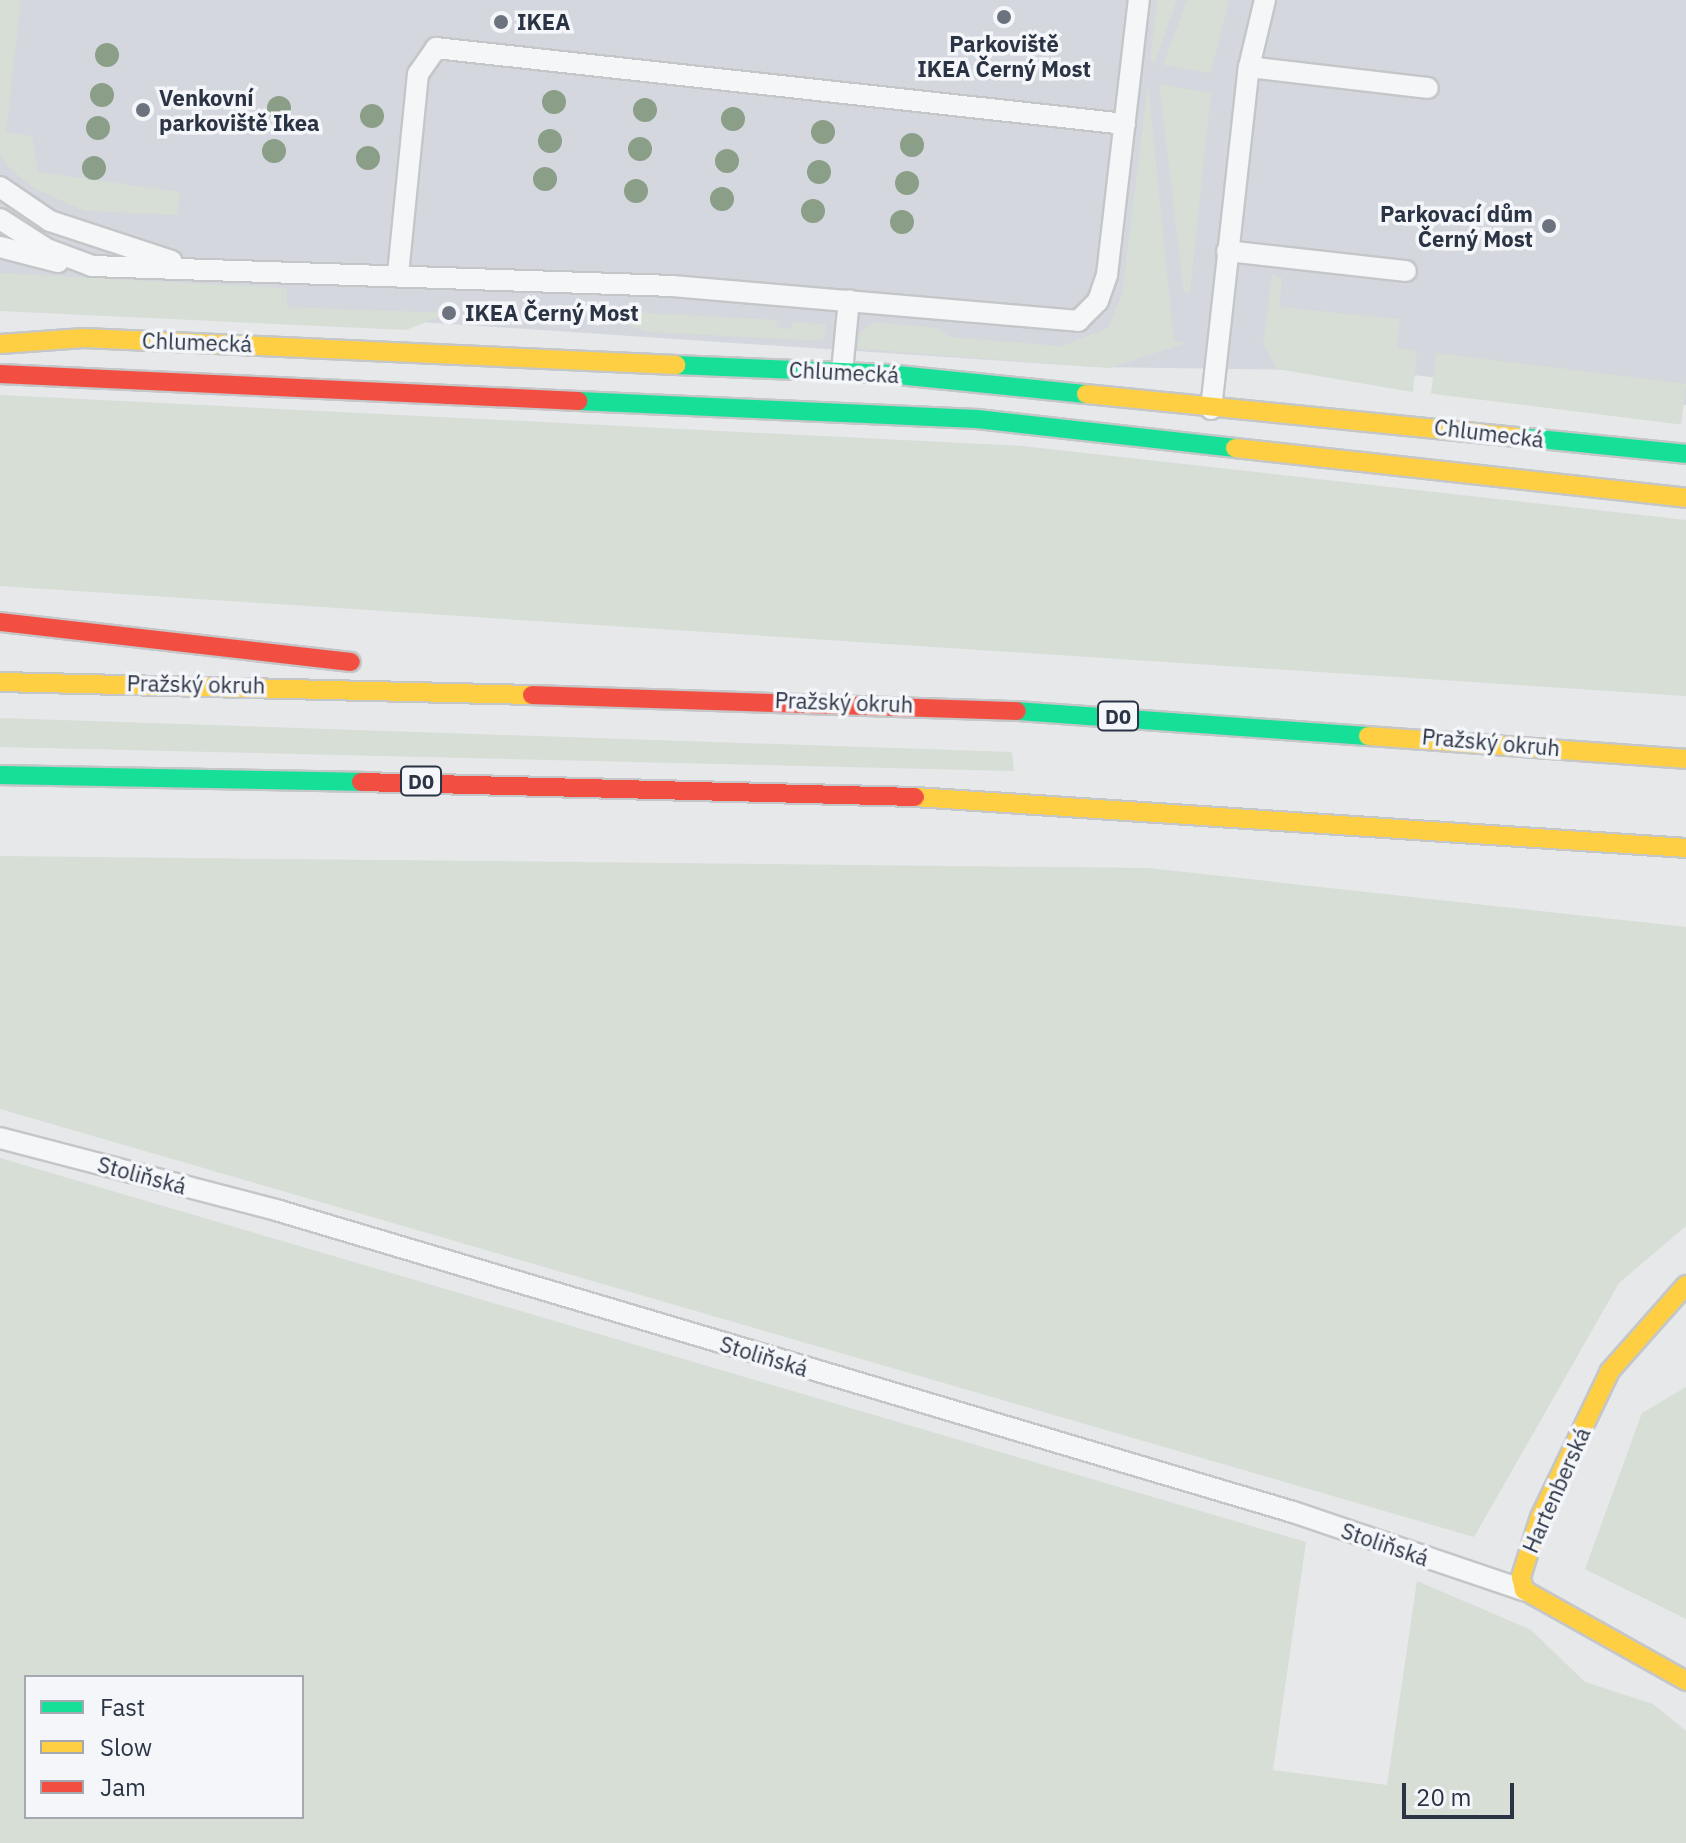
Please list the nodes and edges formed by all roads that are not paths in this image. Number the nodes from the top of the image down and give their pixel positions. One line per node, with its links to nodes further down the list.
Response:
1 (1139, 0): 5 (lane)
2 (1265, 0): 3 (lane)
3 (1249, 67): 4 (lane); 9 (lane)
4 (1428, 88)
5 (1125, 124): 13 (lane); 14 (lane)
6 (0, 187): 10 (lane)
7 (0, 219): 11 (lane)
8 (0, 247): 11 (lane)
9 (1227, 251): 12 (lane); 20 (lane)
10 (179, 264): 11 (lane); 13 (lane)
11 (92, 266)
12 (1406, 271)
13 (398, 274): 14 (lane)
14 (849, 300): 18 (lane)
15 (0, 323): 16 (lane)
16 (84, 338): 17 (main road, Chlumecká); 18 (main road, Chlumecká)
17 (0, 344)
18 (842, 371): 20 (main road, Chlumecká)
19 (0, 374): 21 (main road, Chlumecká)
20 (1212, 401): 21 (lane); 22 (main road, Chlumecká)
21 (1207, 441): 23 (main road, Chlumecká)
22 (1686, 454)
23 (1686, 498)
24 (0, 622): 25 (main road)
25 (373, 665)
26 (403, 670): 28 (main road)
27 (0, 682): 28 (main road, Pražský okruh / D0)
28 (549, 691): 29 (main road, Pražský okruh / D0)
29 (1686, 759)
30 (0, 775): 31 (main road, D0)
31 (1686, 848)
32 (0, 1138): 34 (lane, Stoliňská)
33 (1686, 1285): 34 (main road, Hartenberská)
34 (1524, 1590): 35 (main road)
35 (1686, 1681)

